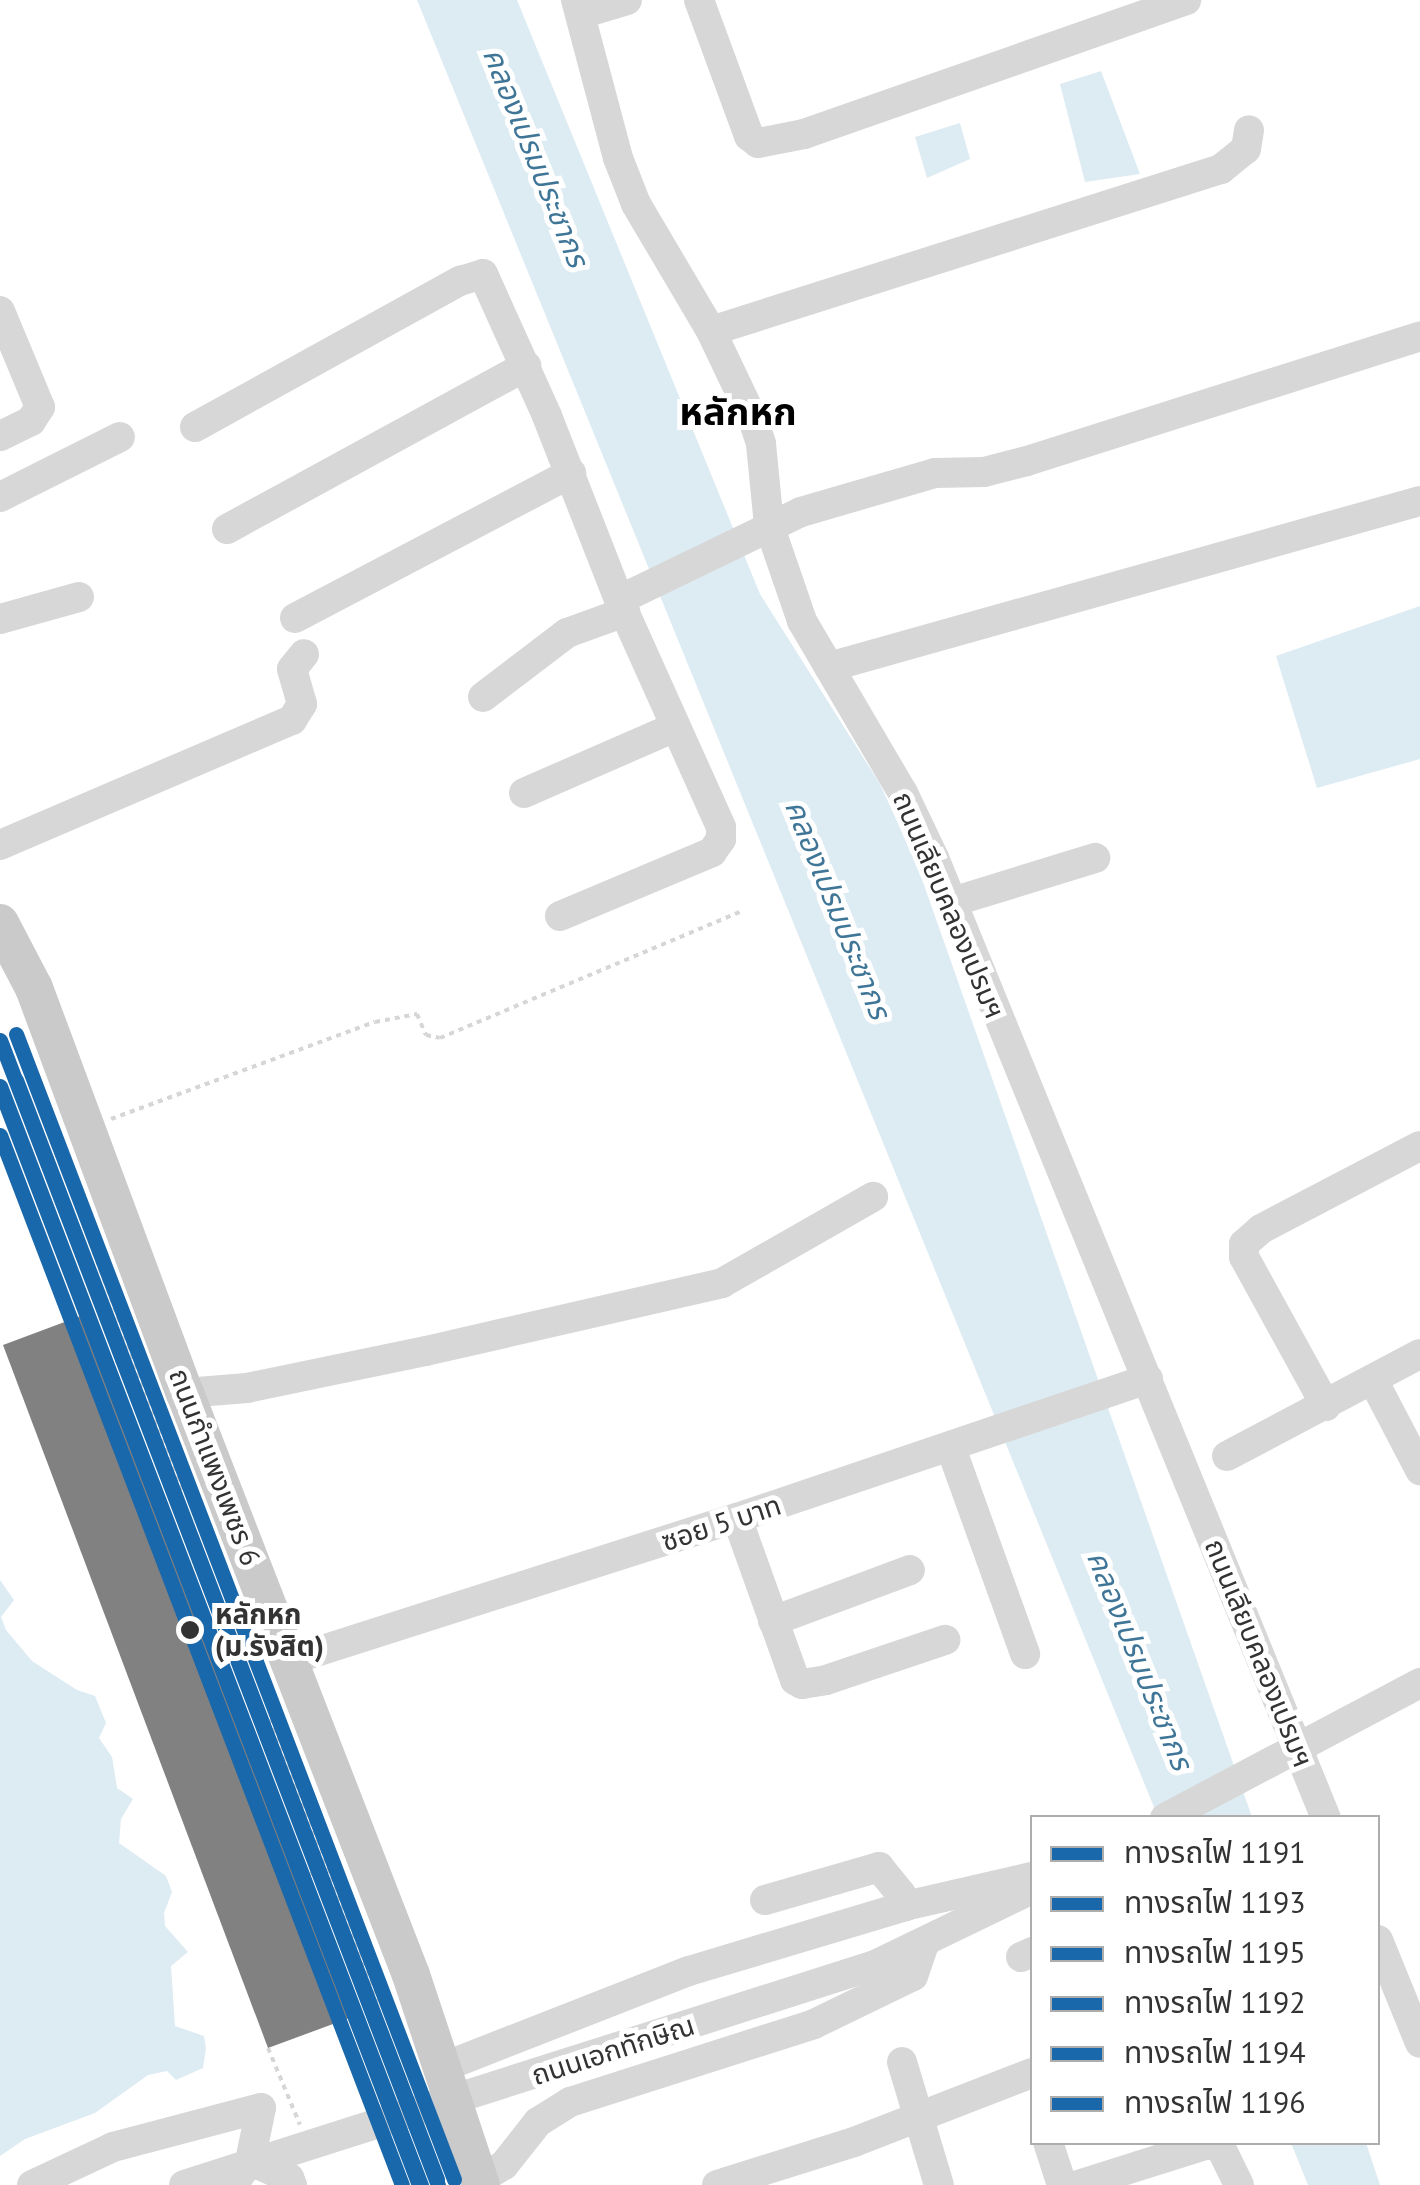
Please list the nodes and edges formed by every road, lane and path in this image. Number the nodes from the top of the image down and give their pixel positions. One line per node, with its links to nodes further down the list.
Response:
1 (626, 0): 4 (street)
2 (699, 0): 3 (street)
3 (1186, 0)
4 (578, 7): 7 (street, ถนนเลียบคลองเปรมฯ)
5 (1249, 130): 7 (street)
6 (0, 311): 11 (street)
7 (711, 332): 17 (street, ถนนเลียบคลองเปรมฯ)
8 (1420, 336): 17 (street)
9 (526, 366): 10 (street); 13 (street); 16 (street)
10 (195, 428)
11 (0, 436)
12 (120, 437): 14 (street)
13 (571, 473): 19 (street); 20 (street)
14 (0, 498)
15 (1420, 501): 23 (street)
16 (228, 529)
17 (759, 532): 19 (street); 23 (street, ถนนเลียบคลองเปรมฯ)
18 (79, 597): 21 (street)
19 (625, 601): 24 (street); 25 (street)
20 (294, 618)
21 (0, 619)
22 (304, 654): 27 (street)
23 (829, 667): 29 (street, ถนนเลียบคลองเปรมฯ)
24 (483, 697)
25 (675, 727): 26 (street); 31 (street)
26 (524, 794)
27 (0, 845)
28 (1095, 858): 29 (street)
29 (952, 902): 39 (street, ถนนเลียบคลองเปรมฯ)
30 (742, 911): 33 (path)
31 (560, 916)
32 (0, 923): 33 (main road, ถนนกำแพงเพชร 6)
33 (88, 1127): 40 (main road, ถนนกำแพงเพชร 6)
34 (1420, 1146): 41 (street)
35 (873, 1198): 40 (street)
36 (76, 1204): 45 (path)
37 (1420, 1354): 38 (street)
38 (1372, 1380): 41 (street); 44 (street)
39 (1136, 1382): 42 (street, ซอย 5 บาท); 54 (street, ถนนเลียบคลองเปรมฯ)
40 (186, 1393): 51 (main road, ถนนกำแพงเพชร 6)
41 (1326, 1406): 43 (street)
42 (952, 1448): 46 (street, ซอย 5 บาท); 50 (street)
43 (1227, 1456)
44 (1420, 1470)
45 (182, 1491)
46 (737, 1518): 48 (street); 51 (street, ซอย 5 บาท)
47 (910, 1570): 48 (street)
48 (773, 1621): 49 (street)
49 (944, 1640)
50 (1025, 1654)
51 (291, 1660): 67 (main road, ถนนกำแพงเพชร 6)
52 (1416, 1681): 54 (street)
53 (269, 1719): 63 (path)
54 (1295, 1745): 55 (street); 56 (street, ถนนเลียบคลองเปรมฯ)
55 (1170, 1815)
56 (1325, 1815)
57 (1030, 1877): 60 (street)
58 (1030, 1889): 61 (street, ถนนเอกทักษิณ)
59 (765, 1900): 60 (street)
60 (905, 1906): 67 (street)
61 (924, 1944): 73 (street, ถนนเอกทักษิณ); 75 (street)
62 (1380, 1945): 64 (street)
63 (378, 2002)
64 (1420, 2043)
65 (268, 2048): 73 (path)
66 (902, 2062): 69 (street)
67 (440, 2068): 75 (main road, ถนนกำแพงเพชร 6)
68 (1030, 2080): 69 (street)
69 (916, 2118): 79 (street); 80 (street)
70 (1049, 2145): 81 (street)
71 (1205, 2145): 82 (street)
72 (1211, 2145): 83 (street)
73 (309, 2148): 77 (street, ถนนเอกทักษิณ)
74 (241, 2173): 76 (street); 78 (street)
75 (480, 2183)
76 (32, 2185)
77 (184, 2185)
78 (292, 2185)
79 (717, 2185)
80 (939, 2185)
81 (1062, 2185)
82 (1078, 2185)
83 (1239, 2185)

